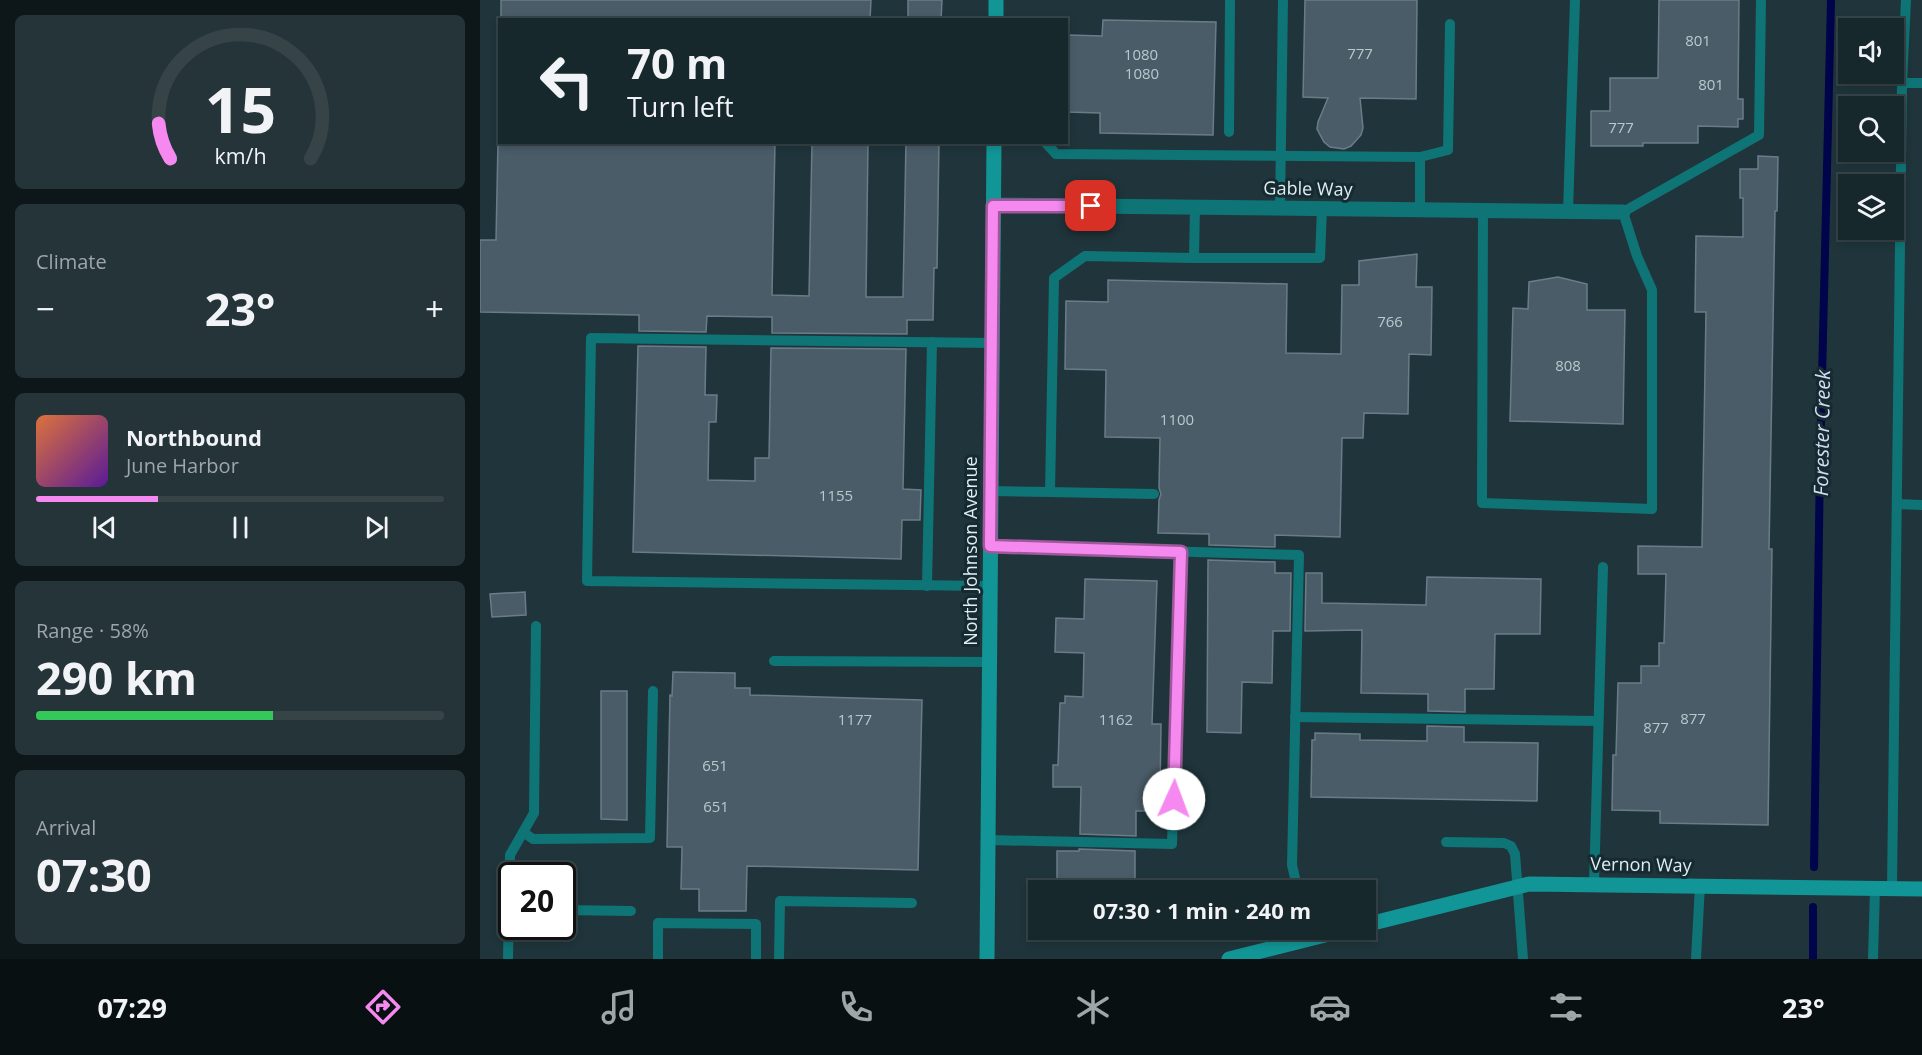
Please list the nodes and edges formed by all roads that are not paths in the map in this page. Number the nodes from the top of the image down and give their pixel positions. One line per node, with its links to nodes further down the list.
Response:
1 (996, 0): 7 (main road)
2 (1230, 0): 13 (lane)
3 (1283, 0): 16 (lane)
4 (1575, 0): 24 (lane)
5 (1761, 0): 25 (lane)
6 (1906, 0): 9 (lane)
7 (996, 18)
8 (1450, 24): 17 (lane)
9 (1904, 42)
10 (1904, 83): 11 (lane)
11 (1922, 83)
12 (1902, 84): 32 (lane)
13 (1229, 132)
14 (994, 144): 18 (main road, North Johnson Avenue)
15 (1047, 144): 16 (lane)
16 (1281, 156): 17 (lane); 20 (lane)
17 (1420, 158): 22 (lane)
18 (993, 206): 19 (street, Gable Way); 28 (main road, North Johnson Avenue)
19 (1195, 207): 20 (street, Gable Way); 26 (lane)
20 (1280, 208): 21 (street, Gable Way)
21 (1322, 209): 22 (street, Gable Way); 26 (lane)
22 (1420, 210): 23 (street, Gable Way)
23 (1483, 211): 24 (street, Gable Way); 25 (lane)
24 (1568, 211): 25 (street, Gable Way)
25 (1623, 212)
26 (1194, 258): 30 (lane)
27 (932, 342): 28 (lane); 37 (lane); 37 (lane)
28 (992, 343): 29 (main road, North Johnson Avenue)
29 (991, 491): 30 (lane); 34 (main road, North Johnson Avenue)
30 (1050, 492): 31 (lane)
31 (1154, 494)
32 (1897, 504): 33 (lane); 54 (lane)
33 (1922, 505)
34 (990, 546): 35 (lane); 38 (main road, North Johnson Avenue)
35 (1181, 552): 43 (lane); 46 (lane)
36 (1603, 567): 44 (lane)
37 (927, 586): 38 (lane)
38 (990, 586): 41 (main road, North Johnson Avenue)
39 (536, 626): 45 (lane)
40 (774, 661): 41 (lane)
41 (990, 662): 46 (main road, North Johnson Avenue)
42 (653, 691): 45 (lane)
43 (1295, 717): 44 (lane); 49 (lane)
44 (1598, 721): 50 (lane)
45 (523, 832): 48 (lane)
46 (988, 840): 66 (main road, North Johnson Avenue)
47 (1446, 842): 52 (lane)
48 (510, 862)
49 (1296, 880)
50 (1594, 884): 51 (main road, Vernon Way); 52 (main road, Vernon Way)
51 (1700, 885): 53 (main road, Vernon Way); 69 (lane)
52 (1518, 886): 59 (main road, Vernon Way); 68 (lane)
53 (1875, 888): 54 (main road, Vernon Way); 70 (lane)
54 (1892, 888): 55 (main road, Vernon Way)
55 (1922, 889)
56 (912, 903): 65 (lane)
57 (576, 910): 58 (lane)
58 (631, 911)
59 (1376, 922)
60 (509, 940): 62 (lane)
61 (1291, 940): 67 (main road)
62 (508, 959)
63 (658, 959): 64 (lane)
64 (756, 959)
65 (779, 959)
66 (987, 959)
67 (1229, 959)
68 (1523, 959)
69 (1696, 959)
70 (1873, 959)

